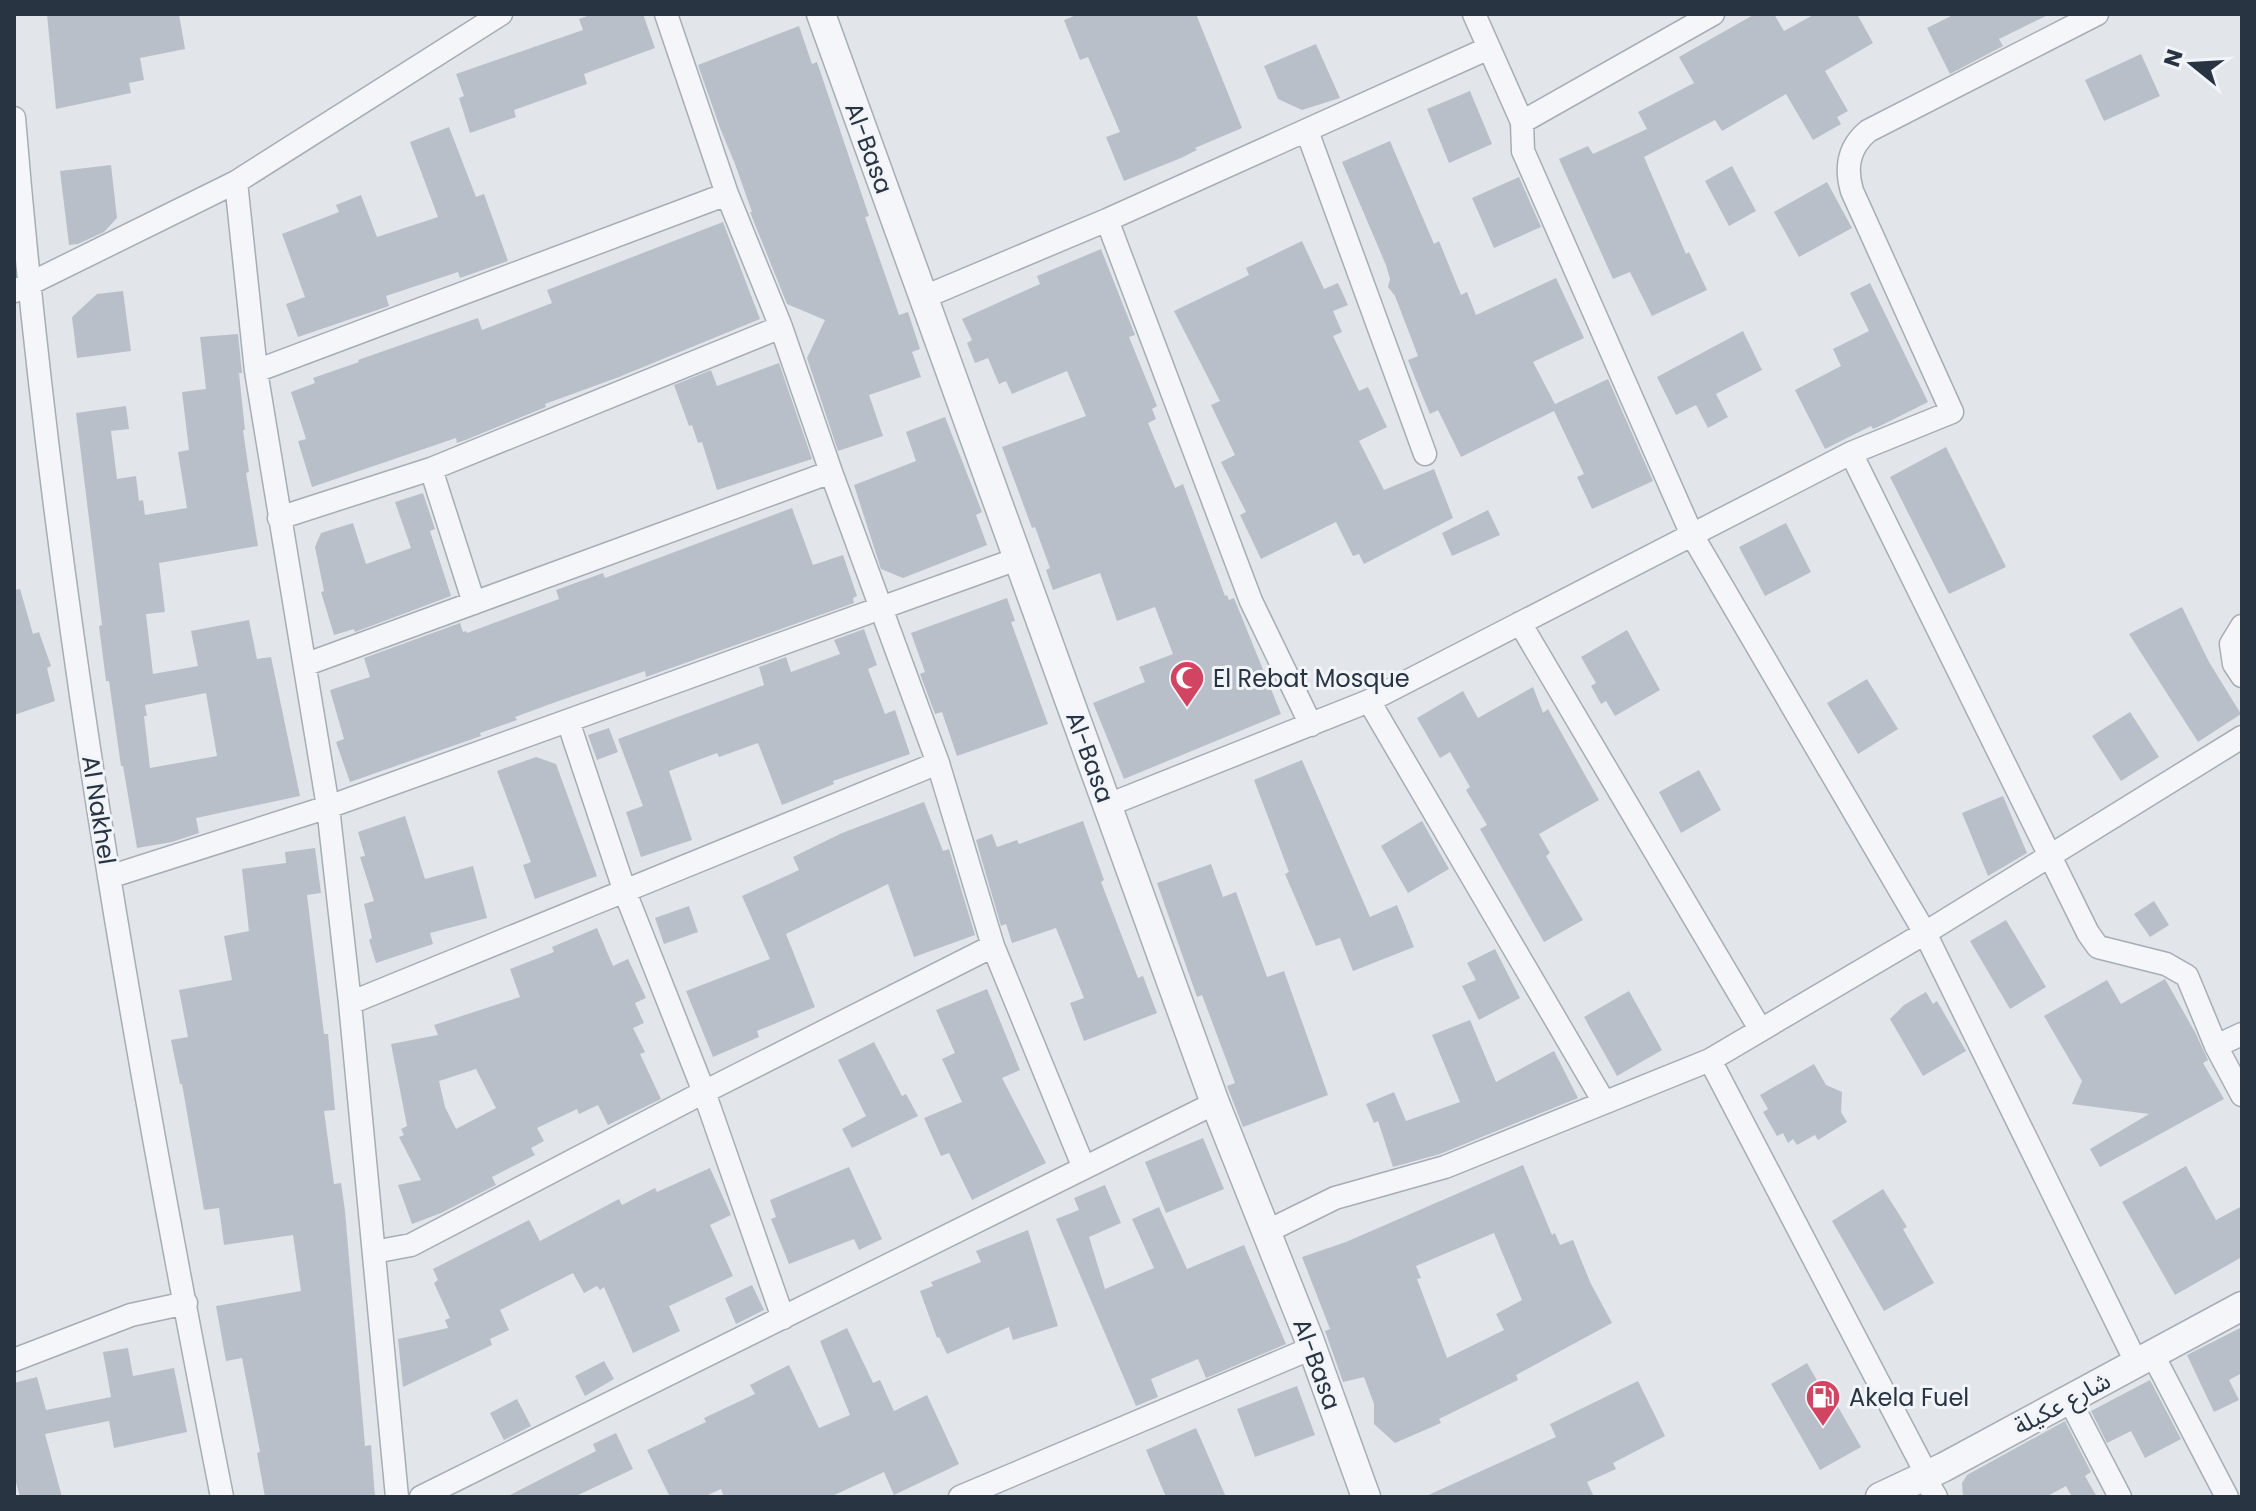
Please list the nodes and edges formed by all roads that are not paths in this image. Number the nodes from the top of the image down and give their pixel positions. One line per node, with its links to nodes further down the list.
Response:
1 (501, 14): 11 (street)
2 (666, 14): 12 (street)
3 (821, 14): 15 (street, Al-Basa)
4 (1474, 14): 7 (street)
5 (1713, 14): 9 (street)
6 (2097, 14): 18 (street)
7 (1489, 48): 9 (street); 10 (street)
8 (14, 118): 14 (street, Al Nakhel)
9 (1522, 122): 23 (street)
10 (1307, 131): 13 (street); 19 (street)
11 (236, 182): 14 (street); 17 (street)
12 (727, 194): 16 (street); 17 (street)
13 (1107, 220): 15 (street); 33 (street)
14 (21, 289): 39 (street, Al Nakhel)
15 (922, 298): 24 (street, Al-Basa)
16 (781, 327): 20 (street); 21 (street)
17 (256, 371): 22 (street)
18 (1851, 453): 23 (street); 38 (street)
19 (1425, 454)
20 (431, 469): 22 (street); 25 (street)
21 (831, 472): 25 (street); 26 (street)
22 (279, 518): 29 (street)
23 (1692, 535): 27 (street); 41 (street)
24 (1017, 559): 26 (street); 36 (street, Al-Basa)
25 (474, 603): 29 (street)
26 (882, 608): 32 (street); 35 (street)
27 (1520, 623): 31 (street); 44 (street)
28 (2242, 626): 30 (street)
29 (307, 664): 37 (street)
30 (2242, 676)
31 (1369, 701): 33 (street); 50 (street)
32 (568, 721): 37 (street); 40 (street)
33 (1311, 725): 36 (street)
34 (2242, 737): 38 (street)
35 (938, 763): 40 (street); 42 (street)
36 (1108, 805): 51 (street, Al-Basa)
37 (328, 807): 39 (street); 43 (street)
38 (2051, 855): 41 (street); 46 (street)
39 (109, 877): 55 (street, Al Nakhel)
40 (625, 892): 43 (street); 48 (street)
41 (1925, 933): 44 (street); 59 (street)
42 (993, 946): 48 (street); 52 (street)
43 (350, 1003): 54 (street)
44 (1760, 1029): 47 (street)
45 (2242, 1034): 46 (street)
46 (2216, 1046): 49 (street)
47 (1710, 1060): 50 (street); 62 (street)
48 (704, 1092): 54 (street); 57 (street)
49 (2242, 1095)
50 (1604, 1102): 53 (street)
51 (1215, 1103): 52 (street); 53 (street, Al-Basa)
52 (1084, 1168): 57 (street)
53 (1266, 1232): 58 (street, Al-Basa)
54 (374, 1252): 64 (street)
55 (186, 1303): 60 (street); 63 (street, Al Nakhel)
56 (2242, 1306): 59 (street, شارع عكيلة)
57 (783, 1318): 65 (street)
58 (1312, 1348): 66 (street); 67 (street, Al-Basa)
59 (2145, 1359): 61 (street, شارع عكيلة); 70 (street)
60 (14, 1360)
61 (2069, 1399): 62 (street, شارع عكيلة); 69 (street)
62 (1929, 1483): 68 (street, شارع عكيلة)
63 (222, 1497)
64 (397, 1497)
65 (421, 1497)
66 (960, 1497)
67 (1366, 1497)
68 (1880, 1497)
69 (2120, 1497)
70 (2227, 1497)

